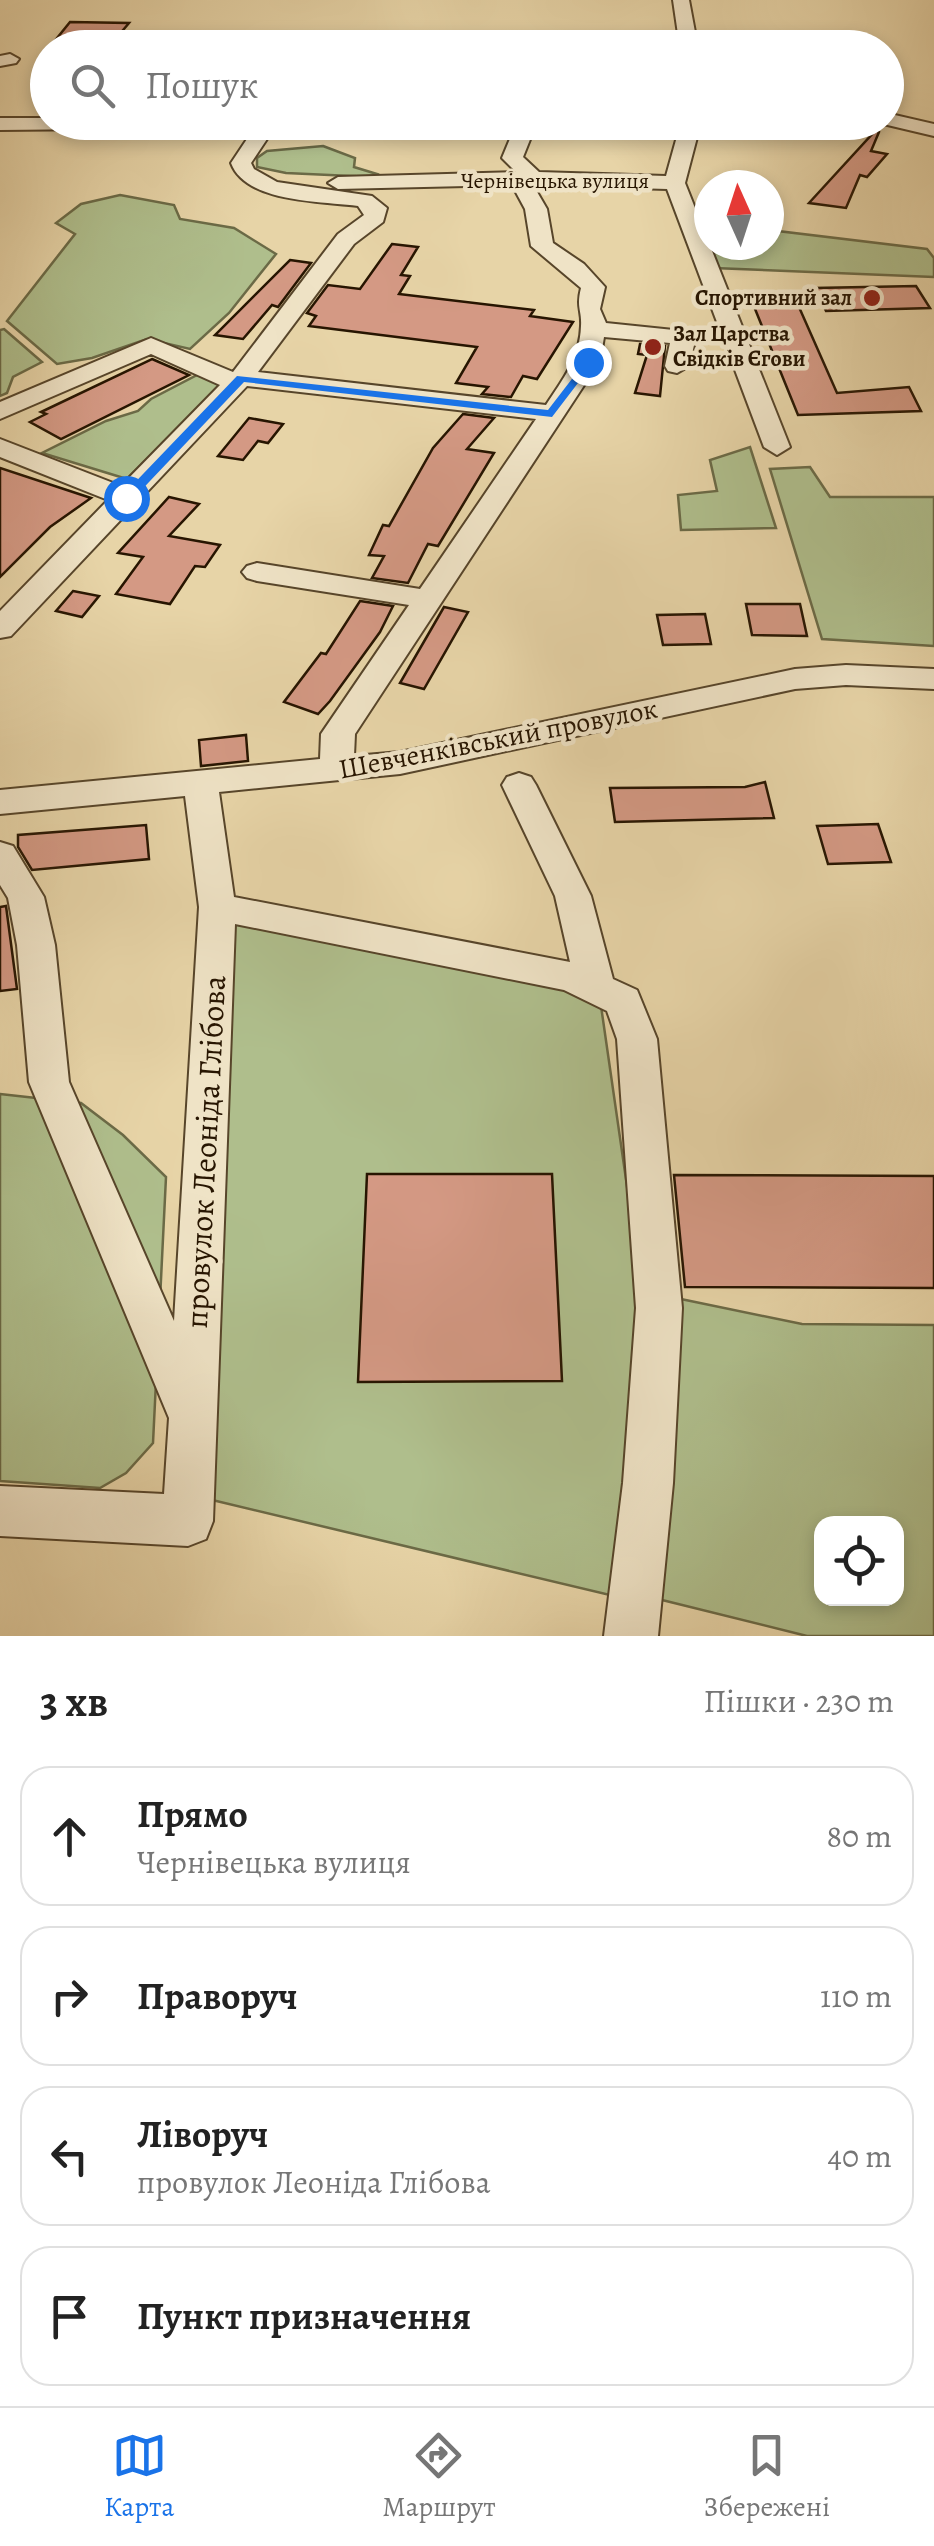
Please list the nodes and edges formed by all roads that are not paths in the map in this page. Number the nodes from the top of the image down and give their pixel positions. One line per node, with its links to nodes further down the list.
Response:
1 (681, 0): 2 (street)
2 (686, 30)
3 (904, 122): 6 (street)
4 (0, 124): 5 (street)
5 (30, 124)
6 (934, 130)
7 (256, 140): 12 (street)
8 (520, 140): 10 (street)
9 (687, 140): 11 (street)
10 (525, 178): 11 (street, Чернівецька вулиця); 12 (street, Чернівецька вулиця); 13 (street)
11 (675, 182): 19 (street, Чернівецька вулиця)
12 (272, 187): 15 (street)
13 (593, 329): 14 (street); 17 (street)
14 (677, 366)
15 (239, 381): 16 (street); 17 (street); 20 (street)
16 (0, 411)
17 (552, 414): 22 (street)
18 (0, 447): 20 (street)
19 (778, 447)
20 (126, 498): 23 (street)
21 (257, 572): 22 (street)
22 (428, 599): 25 (street)
23 (4, 620)
24 (934, 679): 25 (street, Шевченківський провулок)
25 (336, 771): 26 (street, Шевченківський провулок)
26 (202, 784): 28 (street, Шевченківський провулок); 30 (street, провулок Леоніда Глібова)
27 (519, 785): 31 (street)
28 (0, 802)
29 (0, 854): 32 (street)
30 (217, 907): 31 (street); 32 (street, провулок Леоніда Глібова)
31 (596, 988): 34 (street)
32 (193, 1419): 33 (street, провулок Леоніда Глібова)
33 (0, 1511)
34 (632, 1636)

